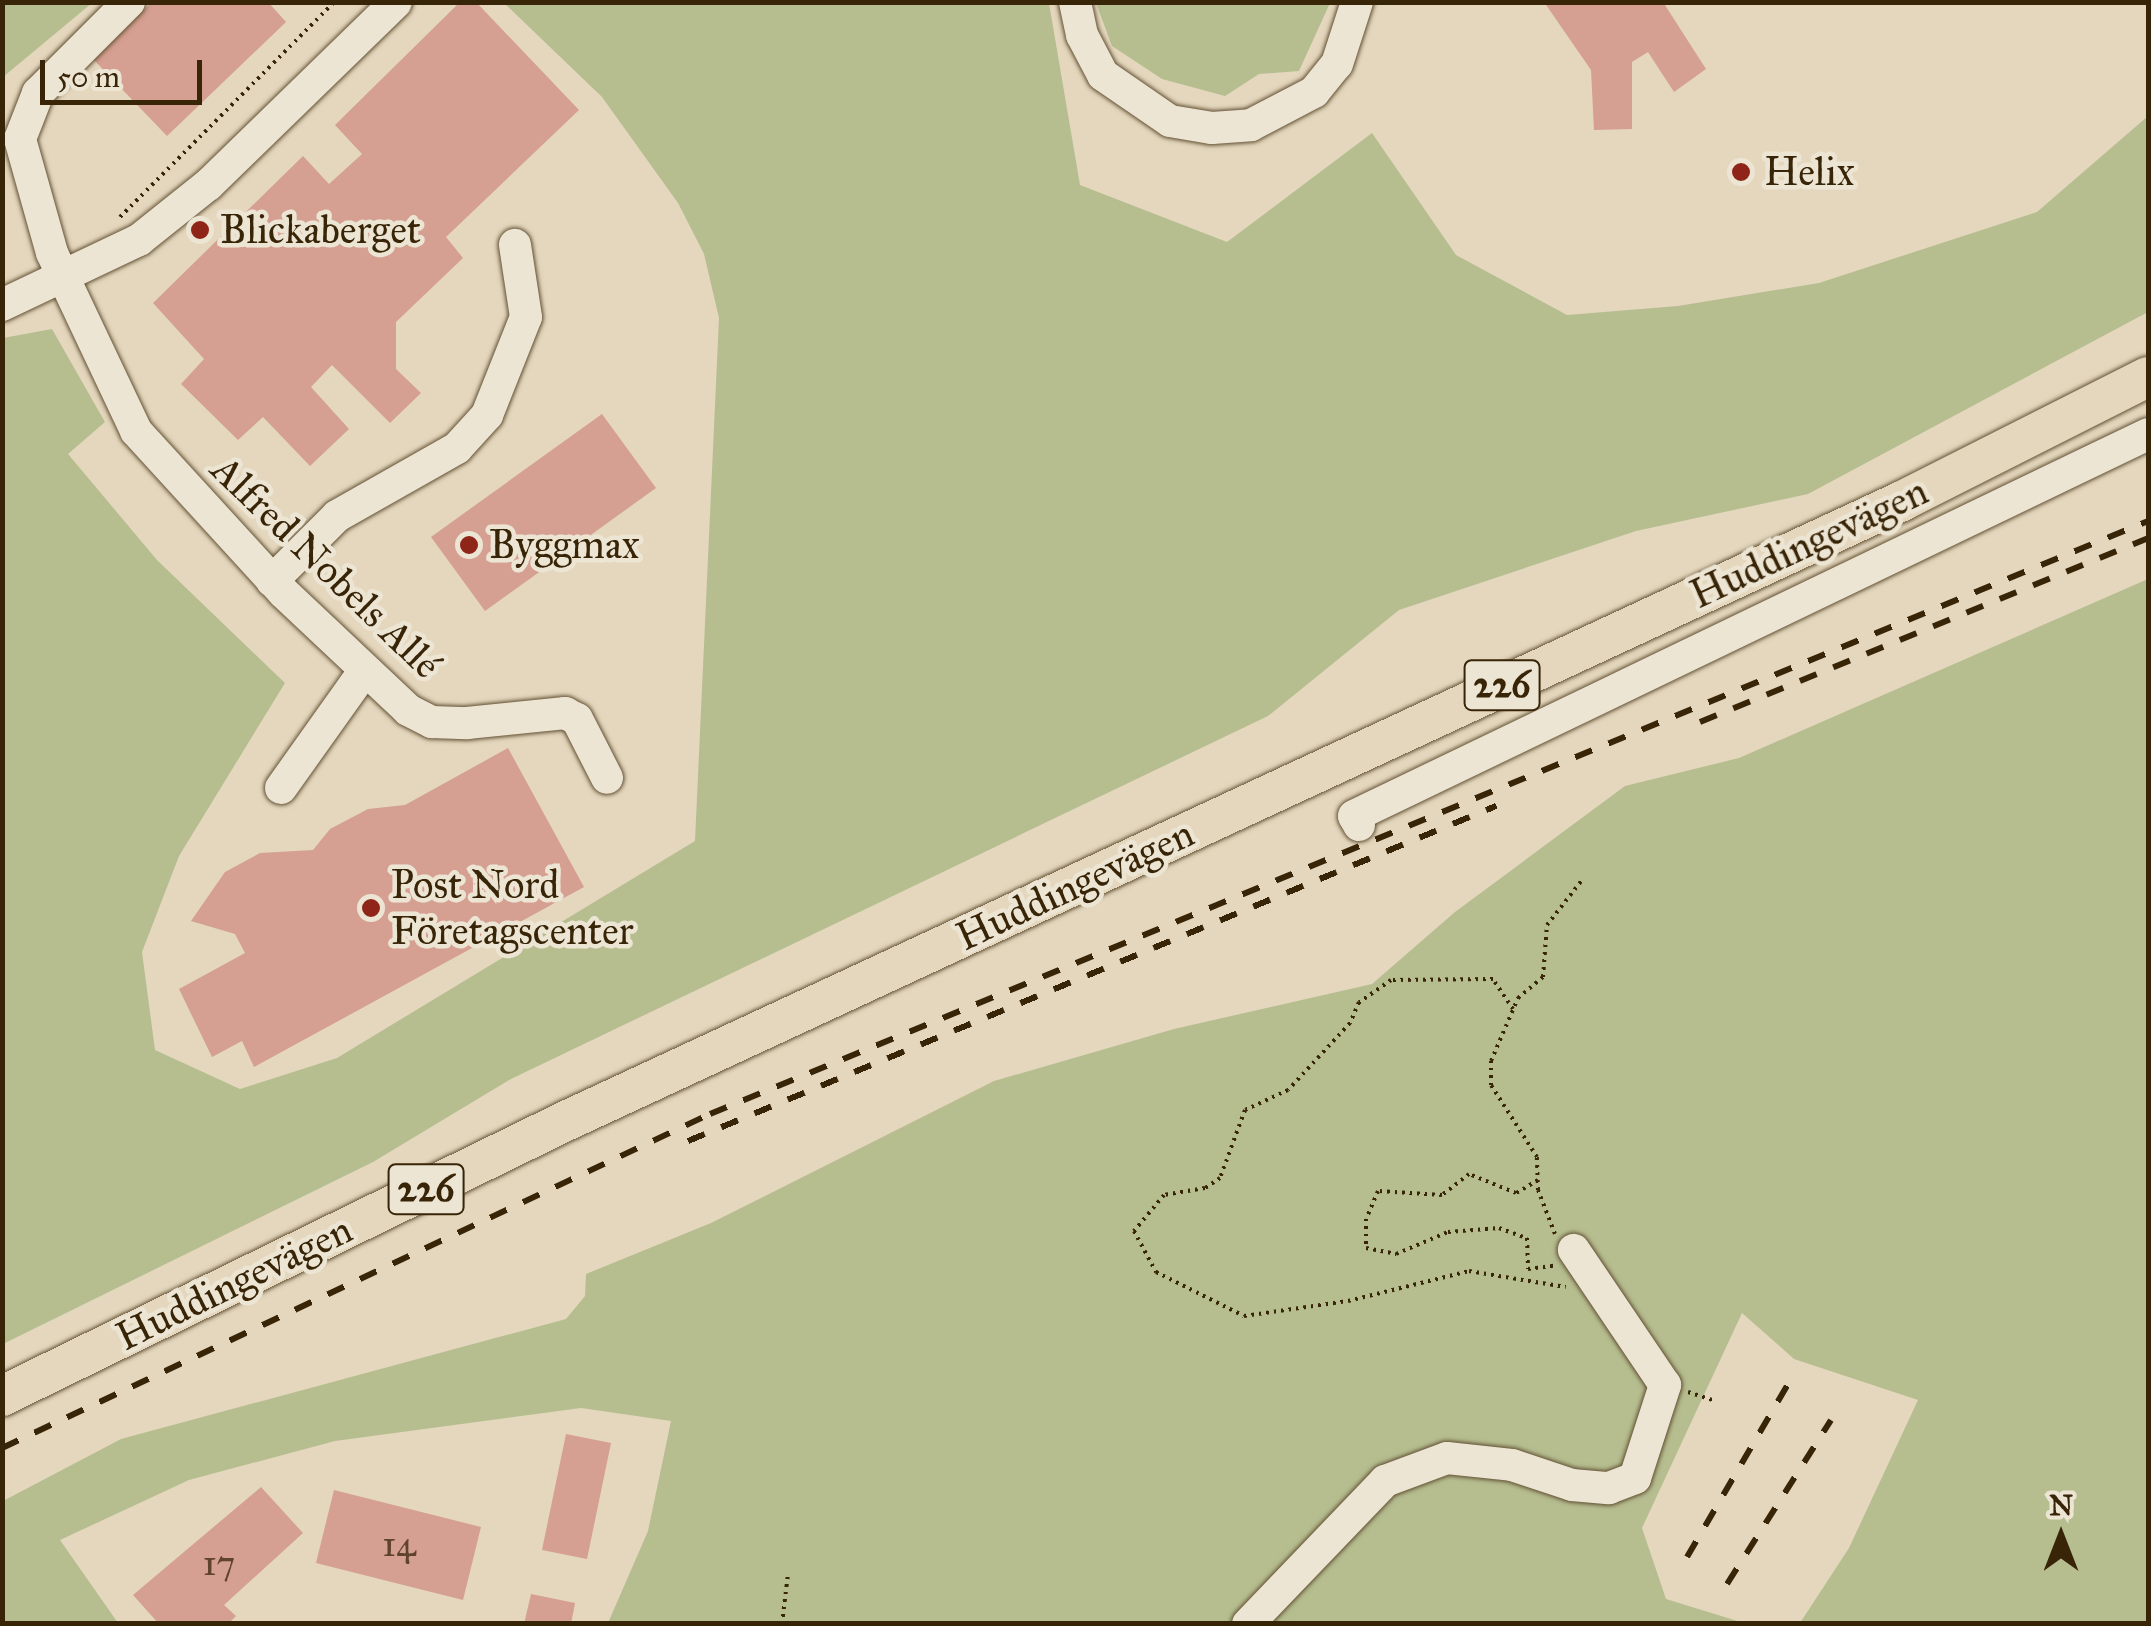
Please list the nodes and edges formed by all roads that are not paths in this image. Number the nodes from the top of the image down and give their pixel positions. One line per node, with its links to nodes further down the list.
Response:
1 (129, 2): 6 (street, Alfred Nobels Allé)
2 (396, 2): 6 (street)
3 (1075, 2): 4 (street)
4 (1357, 2)
5 (515, 245): 10 (street)
6 (63, 282): 7 (street); 10 (street, Alfred Nobels Allé)
7 (2, 305)
8 (2140, 394): 16 (main road, Huddingevägen / 226)
9 (2148, 434): 14 (street)
10 (272, 581): 11 (street, Alfred Nobels Allé)
11 (364, 671): 12 (street, Alfred Nobels Allé); 13 (street)
12 (607, 778)
13 (281, 788)
14 (1360, 825)
15 (1570, 1247): 17 (street)
16 (2, 1396)
17 (1248, 1624)

